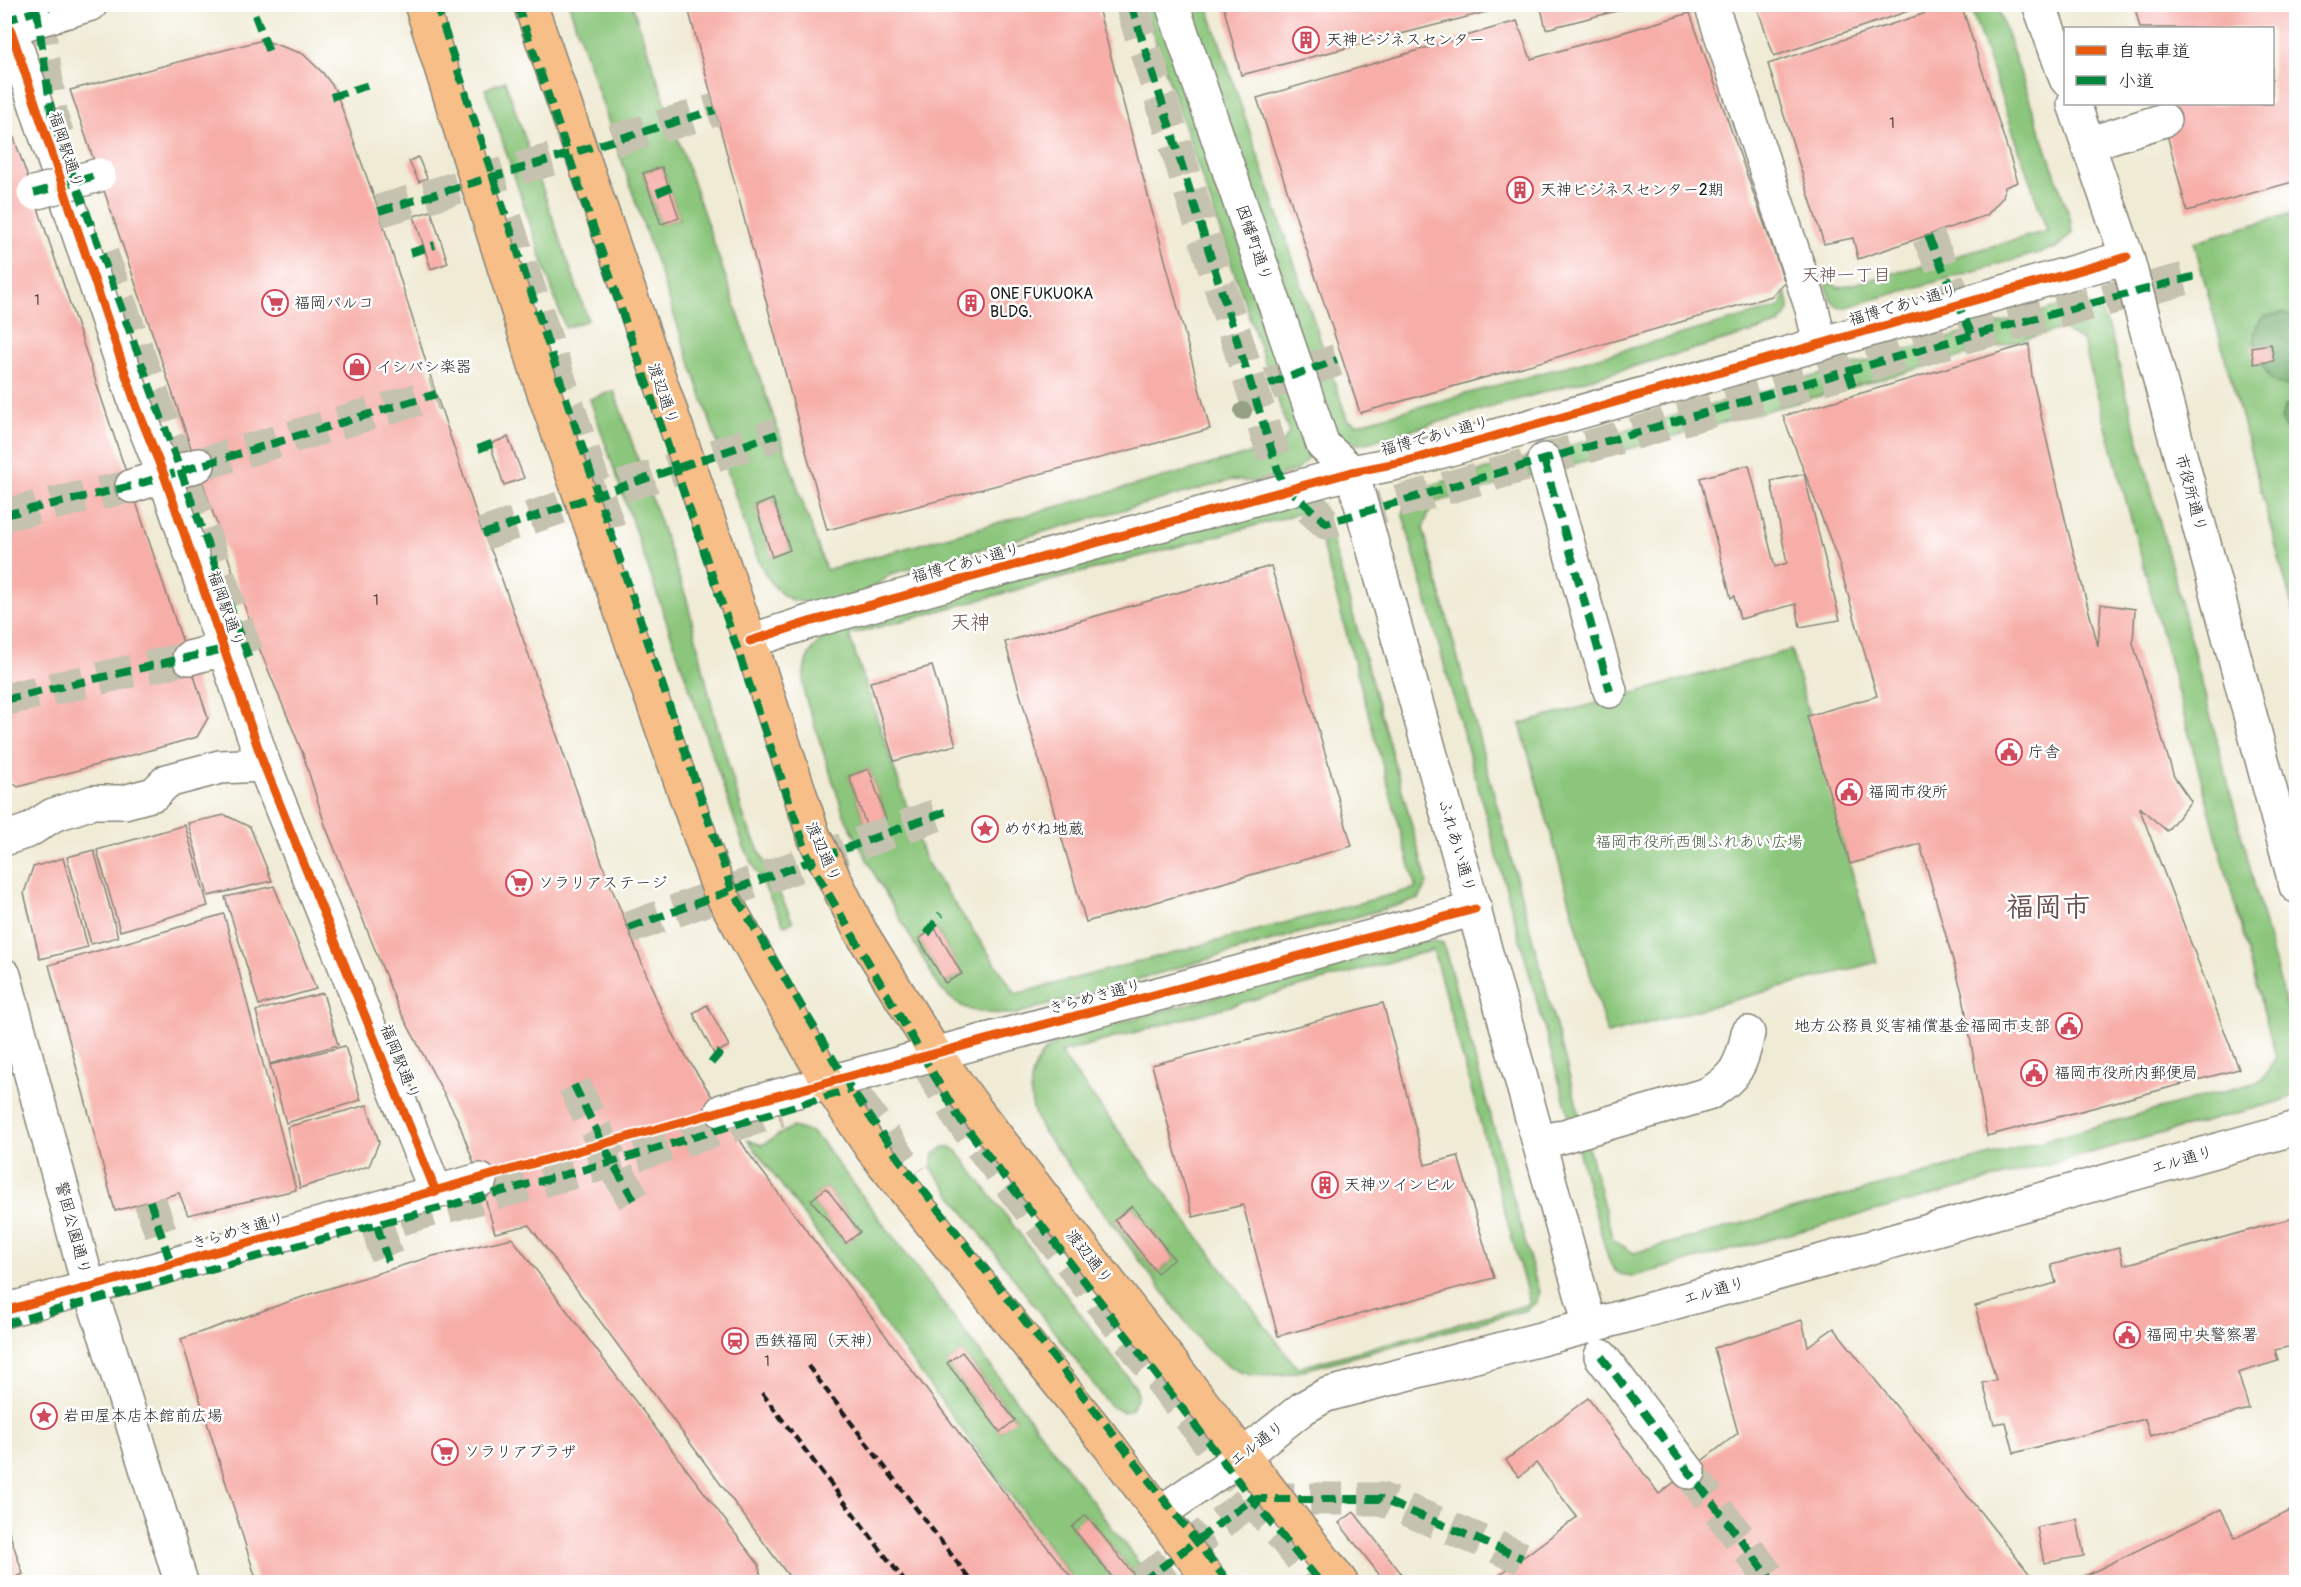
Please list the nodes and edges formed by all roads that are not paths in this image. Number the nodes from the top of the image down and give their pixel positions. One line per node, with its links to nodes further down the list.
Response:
1 (421, 4): 32 (main road)
2 (530, 4): 21 (main road, 渡辺通り)
3 (1172, 4): 18 (street, 因幡町通り)
4 (1711, 4): 15 (street)
5 (2039, 4): 8 (street)
6 (89, 5): 7 (street)
7 (7, 29): 19 (street, 福岡駅通り)
8 (2064, 73)
9 (2074, 105): 11 (street, 市役所通り)
10 (2164, 120): 11 (street)
11 (2088, 144): 14 (street, 市役所通り)
12 (99, 175): 13 (street, bridge)
13 (34, 193)
14 (2127, 257): 15 (street, 福博であい通り); 27 (street, 市役所通り)
15 (1820, 344): 18 (street, 福博であい通り)
16 (1544, 460): 24 (street)
17 (198, 465): 19 (street)
18 (1352, 472): 21 (street, 福博であい通り); 28 (street, ふれあい通り)
19 (164, 475): 20 (street); 22 (street, 福岡駅通り)
20 (132, 486)
21 (750, 641): 31 (main road, 渡辺通り)
22 (224, 649): 23 (street); 25 (street, 福岡駅通り)
23 (189, 658)
24 (1610, 691)
25 (264, 765): 26 (street); 37 (street, 福岡駅通り)
26 (4, 838)
27 (2296, 886)
28 (1475, 909): 31 (street, きらめき通り); 35 (street, ふれあい通り)
29 (4, 975): 38 (street, 警固公園通り)
30 (1748, 1033): 35 (street)
31 (935, 1053): 32 (street, きらめき通り); 41 (main road, 渡辺通り)
32 (828, 1083): 33 (street, きらめき通り); 43 (main road)
33 (722, 1111)
34 (2296, 1128): 40 (street, エル通り)
35 (1540, 1143): 40 (street, ふれあい通り)
36 (480, 1180): 37 (street, きらめき通り)
37 (436, 1192): 38 (street, きらめき通り)
38 (89, 1288): 39 (street, きらめき通り); 44 (street, 警固公園通り)
39 (4, 1311)
40 (1595, 1341): 41 (street, エル通り); 42 (street)
41 (1244, 1455): 43 (street, エル通り); 46 (main road, 渡辺通り)
42 (1689, 1472)
43 (1160, 1513): 45 (main road)
44 (182, 1582)
45 (1211, 1582)
46 (1341, 1582)

